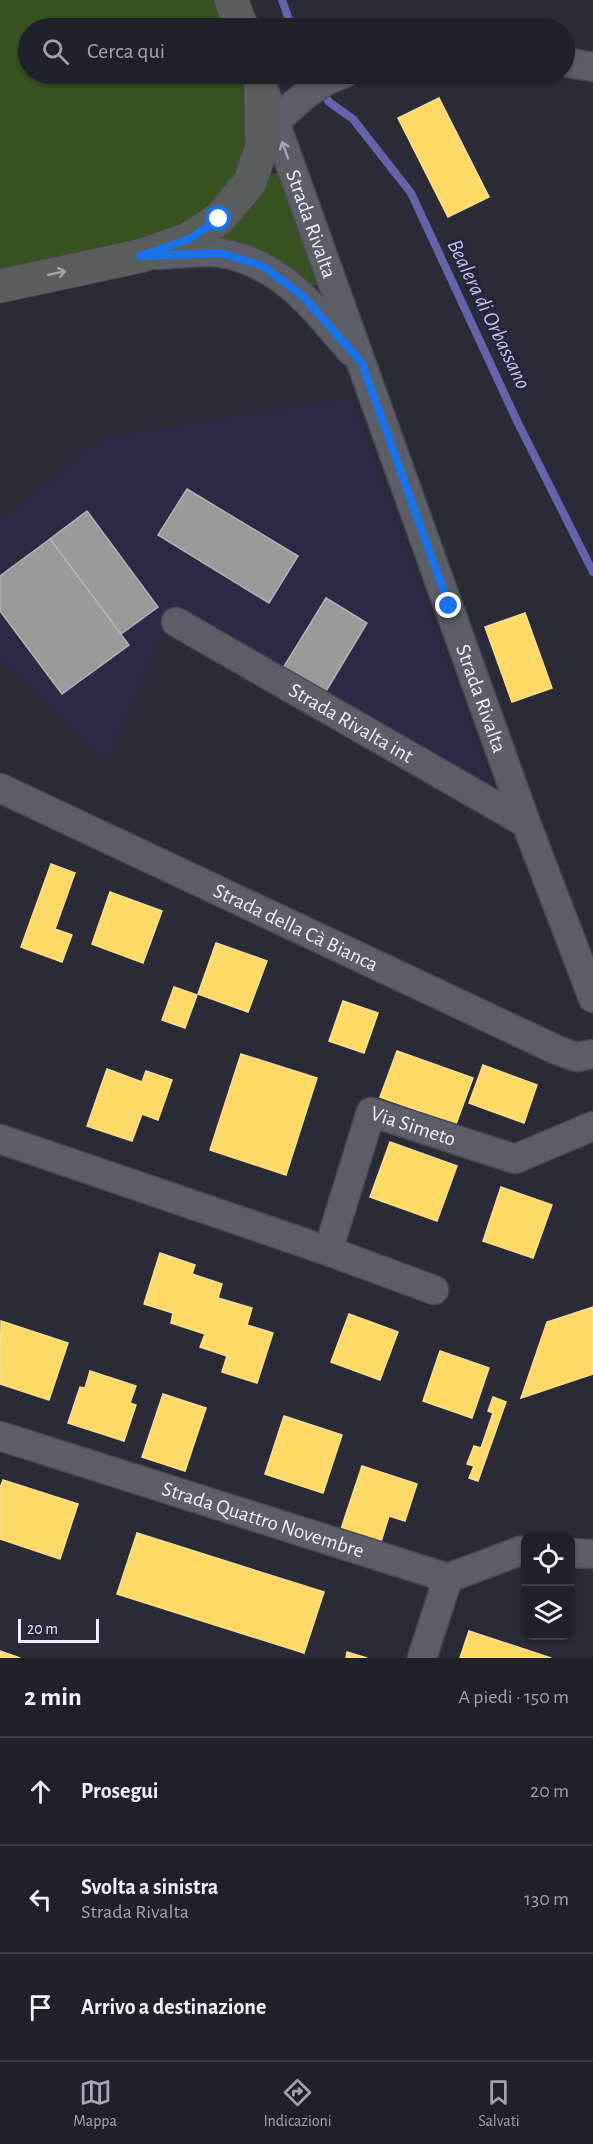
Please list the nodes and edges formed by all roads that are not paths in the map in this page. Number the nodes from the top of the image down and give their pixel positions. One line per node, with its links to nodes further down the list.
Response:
1 (231, 0): 2 (main road)
2 (238, 18)
3 (575, 64): 4 (street)
4 (593, 68)
5 (260, 84): 9 (main road)
6 (262, 84): 8 (street, Strada Rivalta)
7 (322, 84): 8 (street)
8 (275, 122): 11 (street, Strada Rivalta, one-way to 8)
9 (140, 256): 10 (main road, one-way to 9); 11 (street, Strada Rivalta)
10 (0, 286)
11 (362, 363): 14 (street, Strada Rivalta)
12 (176, 622): 14 (street, Strada Rivalta int)
13 (0, 788): 16 (street, Strada della Cà Bianca)
14 (526, 823): 15 (street, Strada Rivalta)
15 (593, 998)
16 (593, 1054)
17 (593, 1126): 19 (street, Via Simeto)
18 (0, 1139): 19 (street)
19 (328, 1251): 20 (street)
20 (434, 1290)
21 (0, 1436): 25 (street, Strada Quattro Novembre)
22 (521, 1551): 25 (street)
23 (575, 1553): 24 (street)
24 (593, 1554)
25 (448, 1578): 26 (street)
26 (422, 1658)

